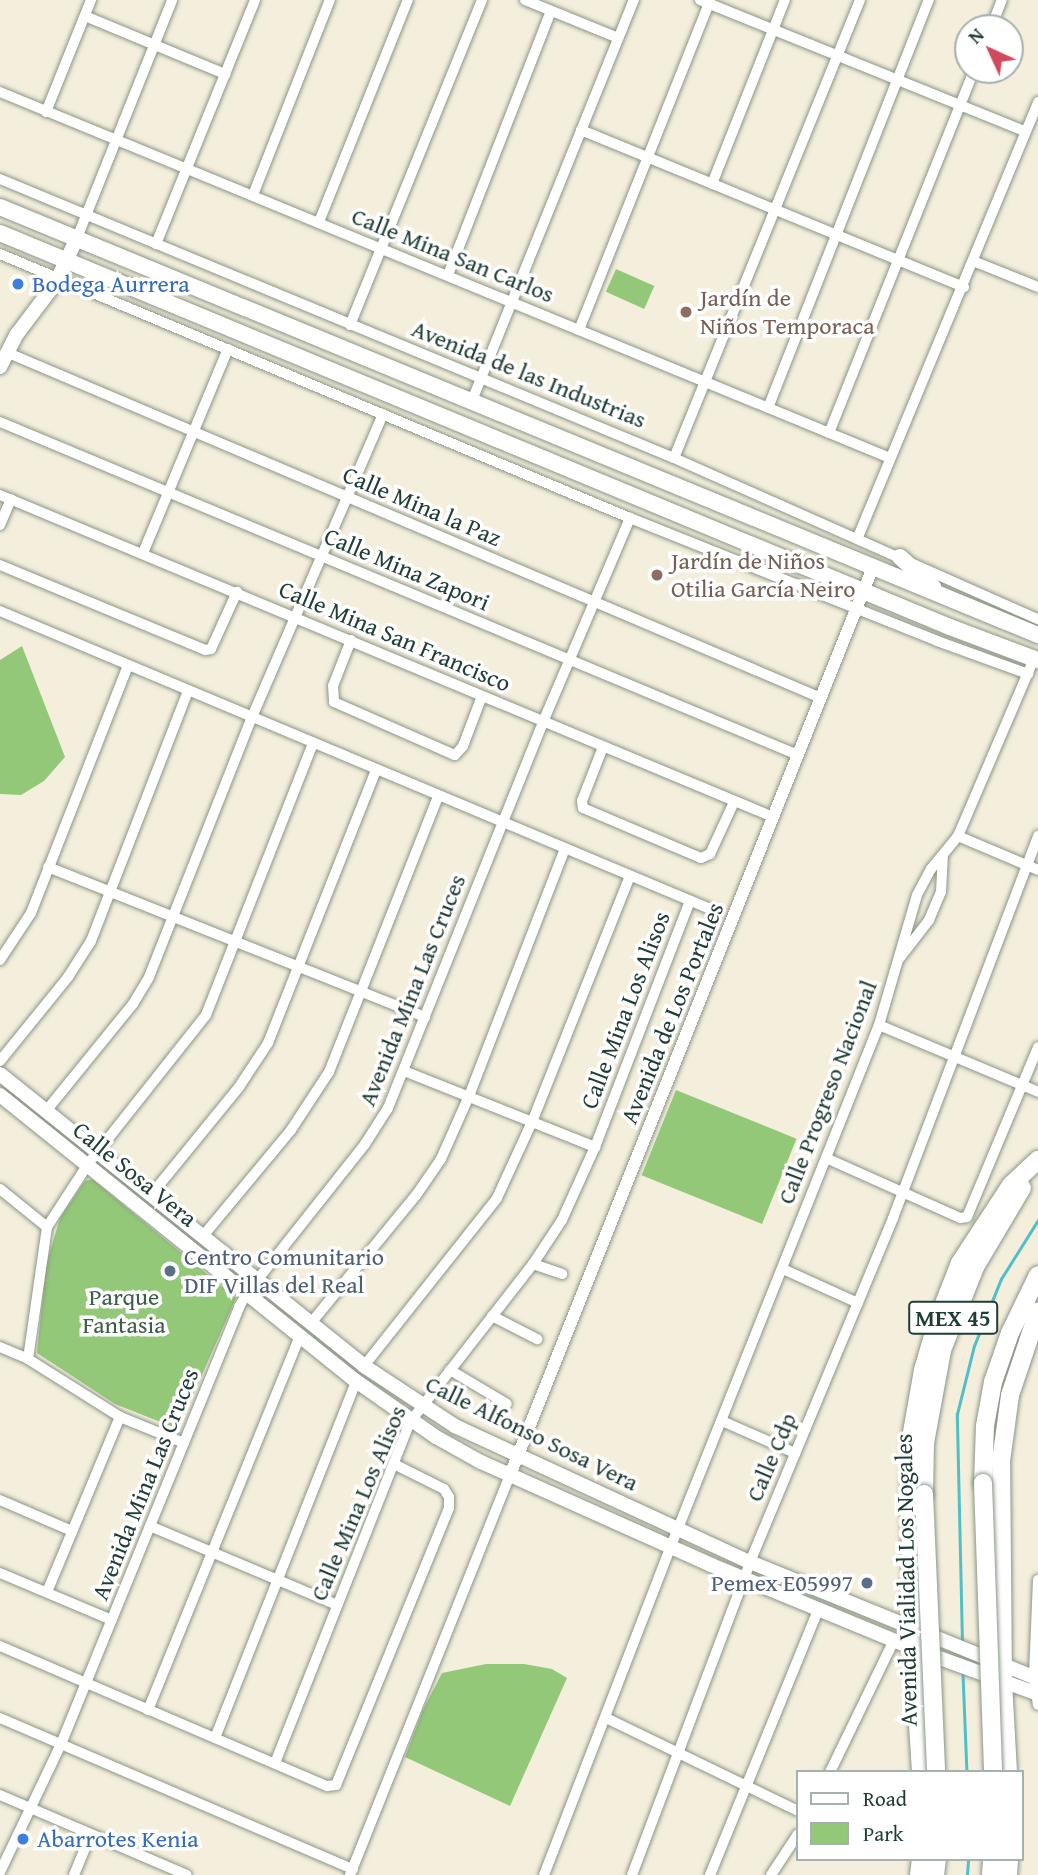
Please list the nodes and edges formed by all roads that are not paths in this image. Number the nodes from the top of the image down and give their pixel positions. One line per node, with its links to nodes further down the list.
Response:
1 (91, 0): 14 (street)
2 (172, 0): 17 (street)
3 (255, 0): 19 (street)
4 (330, 0): 33 (street)
5 (408, 0): 37 (street)
6 (482, 0): 42 (street)
7 (525, 0): 13 (street)
8 (634, 0): 16 (street)
9 (785, 0): 15 (street)
10 (860, 0): 18 (street)
11 (929, 0): 20 (street)
12 (706, 1): 15 (street); 29 (street)
13 (551, 11): 16 (street); 47 (street)
14 (85, 16): 17 (street); 25 (street)
15 (773, 29): 18 (street); 32 (street)
16 (618, 38): 26 (street)
17 (154, 45): 19 (street); 28 (street)
18 (838, 56): 20 (street); 35 (street)
19 (225, 74): 30 (street)
20 (897, 80): 24 (street); 39 (street)
21 (968, 84): 24 (street)
22 (0, 92): 25 (street, Calle Mina San Carlos)
23 (1038, 103): 27 (street)
24 (960, 105): 27 (street); 45 (street)
25 (46, 112): 28 (street, Calle Mina San Carlos)
26 (581, 131): 29 (street); 51 (street)
27 (1025, 131): 46 (street)
28 (116, 140): 30 (street, Calle Mina San Carlos); 36 (street)
29 (648, 159): 32 (street); 53 (street)
30 (186, 168): 33 (street, Calle Mina San Carlos); 41 (street)
31 (0, 179): 36 (street, Avenida de las Industrias)
32 (712, 184): 35 (street)
33 (253, 195): 37 (street, Calle Mina San Carlos)
34 (0, 206): 40 (main road, Avenida de las Industrias)
35 (776, 210): 39 (street); 58 (street)
36 (87, 215): 40 (street); 41 (street, Avenida de las Industrias)
37 (319, 222): 42 (street, Calle Mina San Carlos)
38 (0, 233): 44 (main road)
39 (838, 237): 45 (street); 60 (street)
40 (77, 238): 44 (main road); 59 (main road, Avenida de las Industrias)
41 (156, 244): 52 (street, Avenida de las Industrias)
42 (383, 249): 47 (street, Calle Mina San Carlos); 52 (street)
43 (0, 254): 48 (street)
44 (68, 261): 48 (main road); 78 (main road)
45 (897, 261): 49 (street); 64 (street)
46 (973, 261): 49 (street); 50 (street)
47 (448, 275): 51 (street, Calle Mina San Carlos)
48 (58, 279): 54 (street); 55 (main road)
49 (964, 287): 66 (street)
50 (1038, 287)
51 (512, 302): 53 (street, Calle Mina San Carlos); 57 (street)
52 (350, 325): 57 (street, Avenida de las Industrias)
53 (579, 330): 58 (street, Calle Mina San Carlos)
54 (228, 349): 61 (street); 63 (street)
55 (6, 352): 56 (main road); 63 (street, Calle Mina la Paz)
56 (0, 367)
57 (481, 380): 59 (street); 65 (street, Avenida de las Industrias)
58 (705, 383): 60 (street, Calle Mina San Carlos); 65 (street)
59 (471, 403): 77 (main road, Avenida de las Industrias)
60 (768, 408): 64 (street, Calle Mina San Carlos)
61 (383, 414): 69 (street); 70 (street)
62 (0, 422): 67 (street, Calle Mina Zapori)
63 (192, 433): 67 (street); 69 (street, Calle Mina la Paz)
64 (829, 433): 66 (street, Calle Mina San Carlos)
65 (674, 458): 72 (street, Avenida de las Industrias)
66 (890, 458): 72 (street)
67 (168, 492): 73 (street); 74 (street, Calle Mina Zapori)
68 (5, 497): 71 (street); 73 (street, Calle Mina San Francisco)
69 (348, 497): 74 (street); 81 (street, Calle Mina la Paz)
70 (630, 518): 81 (street, Avenida Mina Las Cruces); 82 (street)
71 (0, 525)
72 (858, 537): 75 (street, Avenida de las Industrias)
73 (143, 553): 79 (street, Calle Mina San Francisco)
74 (323, 556): 84 (street); 88 (street, Calle Mina Zapori)
75 (900, 557): 80 (main road); 85 (street, Avenida de las Industrias)
76 (0, 565): 79 (street)
77 (873, 567): 78 (street, Avenida de Los Portales); 80 (main road, Avenida de las Industrias)
78 (863, 591): 82 (street, Avenida de Los Portales); 89 (main road)
79 (237, 592): 84 (street, Calle Mina San Francisco)
80 (943, 596): 86 (main road, Avenida de las Industrias)
81 (595, 601): 88 (street, Avenida Mina Las Cruces); 93 (street, Calle Mina la Paz)
82 (856, 609): 89 (street); 93 (street, Avenida de Los Portales)
83 (0, 611): 90 (street)
84 (296, 617): 87 (street, Calle Mina San Francisco); 94 (street)
85 (1038, 619)
86 (1038, 635)
87 (351, 640): 92 (street, Calle Mina San Francisco); 92 (street)
88 (570, 660): 95 (street, Avenida Mina Las Cruces); 98 (street, Calle Mina Zapori)
89 (1033, 664): 104 (street, Calle Progreso Nacional)
90 (128, 666): 91 (street); 109 (street)
91 (188, 691): 94 (street); 112 (street)
92 (482, 696): 95 (street, Calle Mina San Francisco)
93 (821, 698): 98 (street, Avenida de Los Portales)
94 (252, 717): 96 (street); 115 (street)
95 (543, 722): 97 (street, Calle Mina San Francisco); 103 (street, Avenida Mina Las Cruces)
96 (313, 744): 99 (street); 116 (street)
97 (603, 747): 101 (street, Calle Mina San Francisco); 101 (street)
98 (798, 755): 102 (street, Avenida de Los Portales)
99 (376, 770): 100 (street); 119 (street)
100 (438, 796): 103 (street); 120 (street)
101 (734, 802): 102 (street, Calle Mina San Francisco)
102 (773, 817): 167 (street, Avenida de Los Portales)
103 (502, 823): 106 (street); 121 (street, Avenida Mina Las Cruces)
104 (958, 836): 107 (street, Calle Progreso Nacional); 108 (street)
105 (1038, 836): 108 (street, Calle Cdp)
106 (565, 849): 111 (street); 131 (street)
107 (943, 855): 118 (street, Calle Progreso Nacional); 118 (street)
108 (1026, 865): 110 (street); 124 (street, Calle Cdp)
109 (48, 867): 112 (street); 117 (street)
110 (1038, 870)
111 (630, 876): 113 (street); 133 (street)
112 (112, 892): 115 (street); 125 (street)
113 (690, 901): 114 (street); 134 (street, Calle Mina Los Alisos)
114 (715, 911)
115 (172, 916): 116 (street); 132 (street)
116 (236, 942): 119 (street); 136 (street)
117 (0, 960)
118 (897, 961): 122 (street, Calle Progreso Nacional)
119 (297, 966): 120 (street); 140 (street)
120 (362, 991): 121 (street); 142 (street)
121 (425, 1017): 126 (street, Avenida Mina Las Cruces)
122 (878, 1025): 124 (street); 135 (street, Calle Progreso Nacional)
123 (1038, 1046): 128 (street)
124 (954, 1056): 128 (street); 139 (street, Calle Cdp)
125 (0, 1061)
126 (404, 1071): 131 (street); 147 (street, Avenida Mina Las Cruces)
127 (0, 1074): 132 (main road, Calle Alfonso Sosa Vera)
128 (1022, 1085): 129 (street); 139 (street)
129 (1038, 1092)
130 (0, 1095): 136 (main road, Calle Sosa Vera)
131 (469, 1096): 133 (street); 152 (street)
132 (46, 1111): 136 (main road, Calle Alfonso Sosa Vera)
133 (532, 1122): 134 (street); 157 (street)
134 (595, 1147): 143 (street, Calle Mina Los Alisos)
135 (826, 1158): 139 (street); 144 (street, Calle Progreso Nacional)
136 (93, 1159): 140 (main road, Calle Alfonso Sosa Vera); 141 (street); 148 (main road, Calle Sosa Vera)
137 (1038, 1161): 187 (highway); 203 (highway, Avenida Vialidad Los Nogales / MEX 45, bridge)
138 (0, 1189): 141 (street)
139 (902, 1192): 149 (street, Calle Cdp)
140 (151, 1195): 142 (main road, Calle Alfonso Sosa Vera)
141 (47, 1227): 156 (street)
142 (203, 1236): 147 (main road, Calle Alfonso Sosa Vera)
143 (533, 1264): 145 (street); 151 (street, Calle Mina Los Alisos)
144 (783, 1269): 149 (street); 163 (street, Calle Progreso Nacional)
145 (562, 1274)
146 (1038, 1275): 204 (highway, MEX 45, bridge)
147 (257, 1280): 148 (street, Avenida Mina Las Cruces); 152 (main road, Calle Alfonso Sosa Vera)
148 (247, 1293): 153 (main road, Calle Sosa Vera); 165 (street, Avenida Mina Las Cruces)
149 (858, 1303): 166 (street, Calle Cdp)
150 (1038, 1312): 191 (highway)
151 (492, 1316): 154 (street); 158 (street, Calle Mina Los Alisos)
152 (311, 1323): 157 (main road, Calle Alfonso Sosa Vera)
153 (300, 1336): 159 (main road, Calle Sosa Vera); 175 (street)
154 (537, 1339)
155 (0, 1347): 156 (street)
156 (28, 1359): 162 (street)
157 (364, 1366): 161 (main road, Calle Alfonso Sosa Vera)
158 (450, 1370): 160 (street); 161 (street, Calle Mina Los Alisos)
159 (356, 1381): 164 (main road, Calle Sosa Vera); 178 (street)
160 (507, 1404)
161 (422, 1406): 164 (street, Calle Mina Los Alisos); 167 (main road, Calle Alfonso Sosa Vera)
162 (120, 1416): 165 (street); 173 (street)
163 (722, 1421): 166 (street); 172 (street, Calle Progreso Nacional)
164 (410, 1422): 168 (street, Calle Mina Los Alisos); 169 (main road, Calle Sosa Vera)
165 (184, 1443): 171 (street, Avenida Mina Las Cruces)
166 (795, 1453): 176 (street, Calle Cdp)
167 (518, 1455): 169 (street, Avenida de Los Portales); 172 (main road, Calle Alfonso Sosa Vera)
168 (394, 1464): 183 (street, Calle Mina Los Alisos); 200 (street)
169 (510, 1475): 174 (main road, Calle Sosa Vera); 213 (street)
170 (0, 1500): 173 (street)
171 (150, 1526): 175 (street); 186 (street, Avenida Mina Las Cruces)
172 (678, 1530): 174 (street, Calle Progreso Nacional); 176 (main road, Calle Alfonso Sosa Vera)
173 (72, 1531): 181 (street)
174 (671, 1546): 179 (main road, Calle Alfonso Sosa Vera); 195 (street, Calle Progreso Nacional)
175 (213, 1554): 178 (street); 194 (street)
176 (750, 1562): 179 (street, Calle Cdp); 182 (main road, Calle Alfonso Sosa Vera)
177 (0, 1573): 181 (street)
178 (276, 1579): 183 (street); 197 (street)
179 (744, 1579): 184 (main road, Calle Alfonso Sosa Vera); 199 (street, Calle Cdp)
180 (1038, 1580): 193 (street)
181 (47, 1592): 186 (street)
182 (841, 1601): 185 (main road); 187 (main road, Calle Alfonso Sosa Vera)
183 (337, 1605): 200 (street, Calle Mina Los Alisos)
184 (818, 1610): 185 (main road, Calle Alfonso Sosa Vera); 206 (street)
185 (835, 1616): 188 (main road, Calle Alfonso Sosa Vera)
186 (112, 1620): 192 (street, Avenida Mina Las Cruces)
187 (912, 1630): 190 (highway); 191 (main road, Calle Alfonso Sosa Vera, bridge)
188 (894, 1640): 190 (main road, Calle Alfonso Sosa Vera); 201 (street)
189 (0, 1646): 192 (street)
190 (915, 1648): 191 (main road, Calle Alfonso Sosa Vera, bridge); 202 (highway)
191 (1000, 1673): 193 (main road, Calle Alfonso Sosa Vera); 205 (highway)
192 (86, 1684): 194 (street); 198 (street, Avenida Mina Las Cruces)
193 (1037, 1690)
194 (148, 1710): 197 (street)
195 (606, 1717): 199 (street); 214 (street, Calle Progreso Nacional)
196 (0, 1718): 198 (street)
197 (215, 1738): 200 (street)
198 (61, 1744): 208 (street, Avenida Mina Las Cruces); 213 (street)
199 (679, 1751): 206 (street); 218 (street, Calle Cdp)
200 (275, 1762)
201 (831, 1770)
202 (921, 1770)
203 (936, 1770)
204 (993, 1770)
205 (1008, 1770)
206 (747, 1785): 209 (street); 219 (street)
207 (0, 1795): 208 (street)
208 (30, 1808): 210 (street); 212 (street, Avenida Mina Las Cruces)
209 (796, 1810)
210 (90, 1836): 215 (street); 216 (street)
211 (796, 1838): 220 (street)
212 (0, 1872)
213 (352, 1872)
214 (545, 1872): 217 (street)
215 (182, 1874)
216 (74, 1875)
217 (559, 1875)
218 (632, 1875)
219 (710, 1875)
220 (771, 1875)

